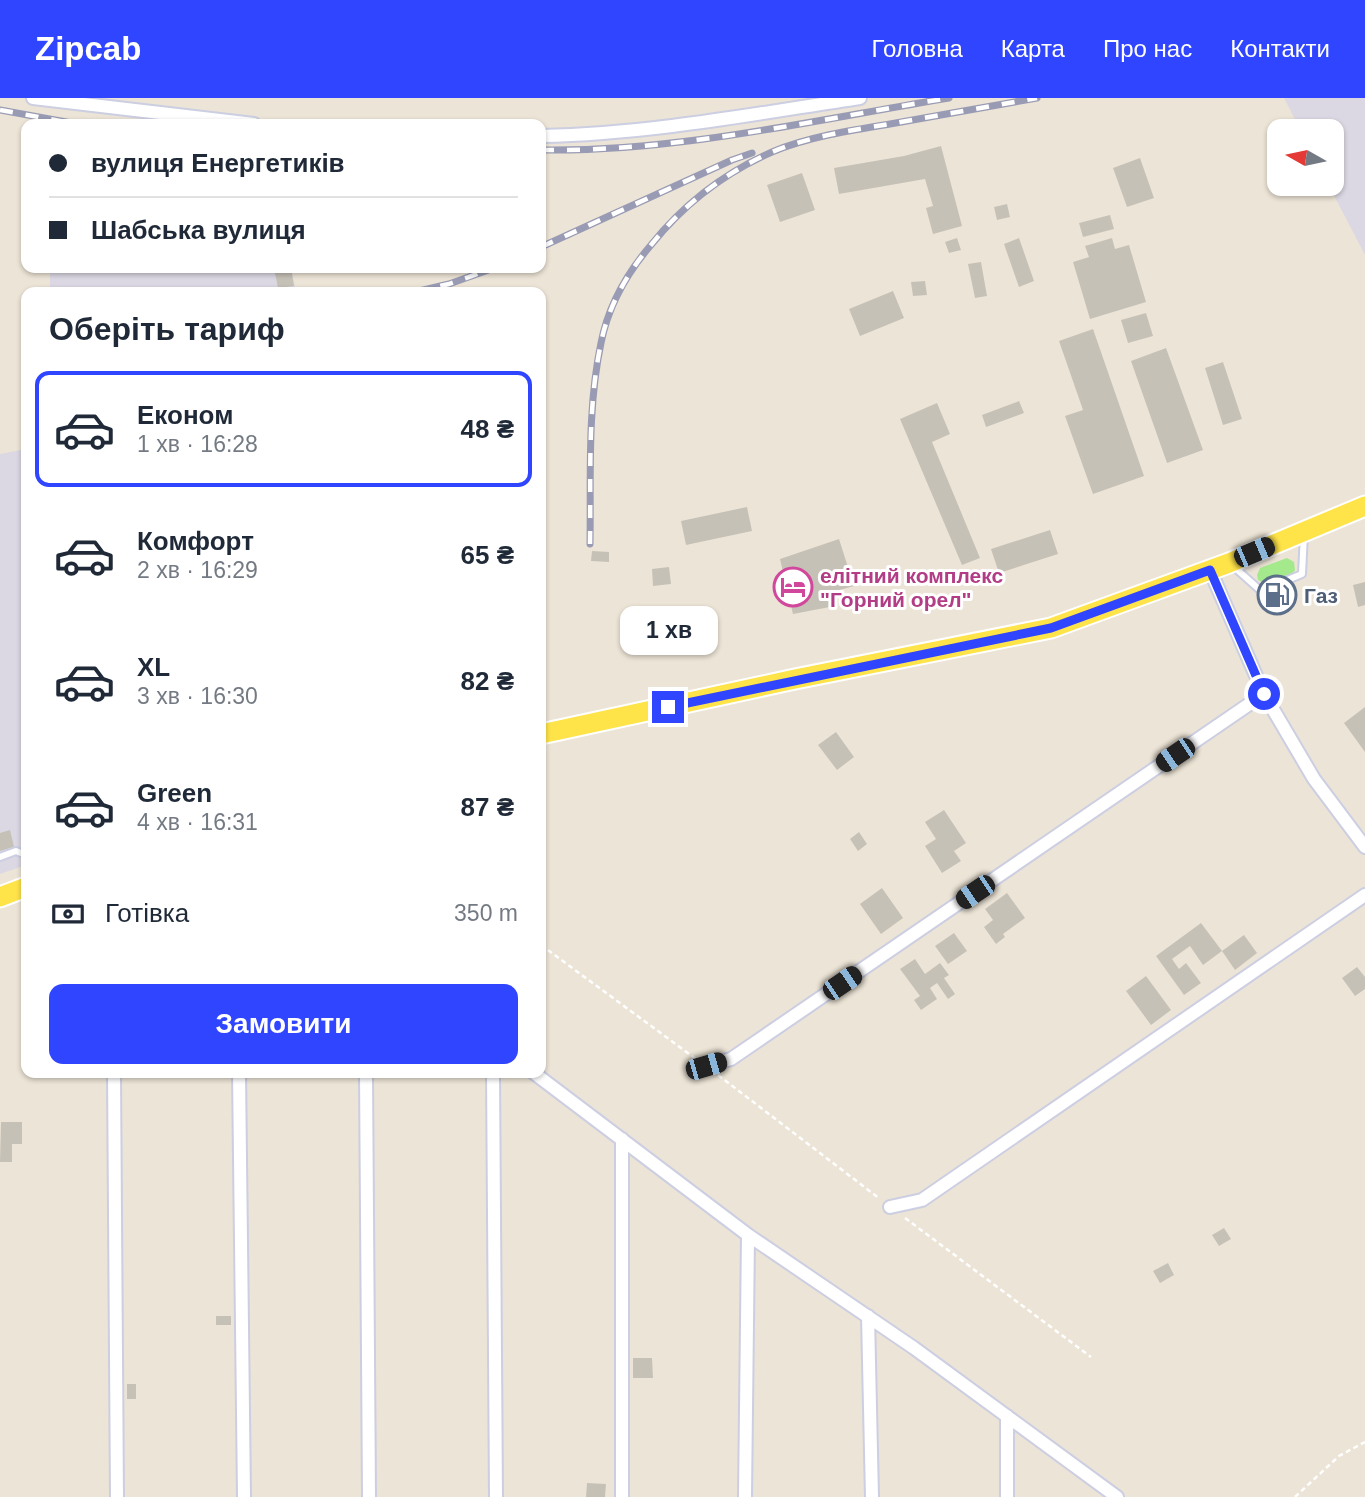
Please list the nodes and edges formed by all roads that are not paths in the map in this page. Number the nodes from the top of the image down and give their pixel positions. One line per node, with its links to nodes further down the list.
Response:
1 (33, 98): 3 (street)
2 (860, 98): 4 (street)
3 (212, 119)
4 (546, 136)
5 (1365, 506): 6 (main road)
6 (1304, 531): 7 (main road); 7 (lane)
7 (1229, 563): 8 (main road)
8 (1210, 570): 9 (street); 10 (main road)
9 (1264, 694): 11 (street); 17 (street)
10 (546, 733)
11 (1365, 847)
12 (21, 853): 13 (lane)
13 (0, 857)
14 (21, 889): 16 (main road)
15 (1365, 895): 24 (street)
16 (0, 897)
17 (706, 1066)
18 (114, 1078): 28 (street)
19 (239, 1078): 29 (street)
20 (366, 1078): 30 (street)
21 (493, 1078): 31 (street)
22 (541, 1078): 23 (street)
23 (622, 1139): 25 (street); 32 (street)
24 (890, 1207)
25 (748, 1235): 26 (street); 33 (street)
26 (868, 1316): 27 (street); 34 (street)
27 (1007, 1416): 35 (street); 36 (street)
28 (117, 1497)
29 (244, 1497)
30 (369, 1497)
31 (496, 1497)
32 (622, 1497)
33 (745, 1497)
34 (872, 1497)
35 (1007, 1497)
36 (1116, 1497)

